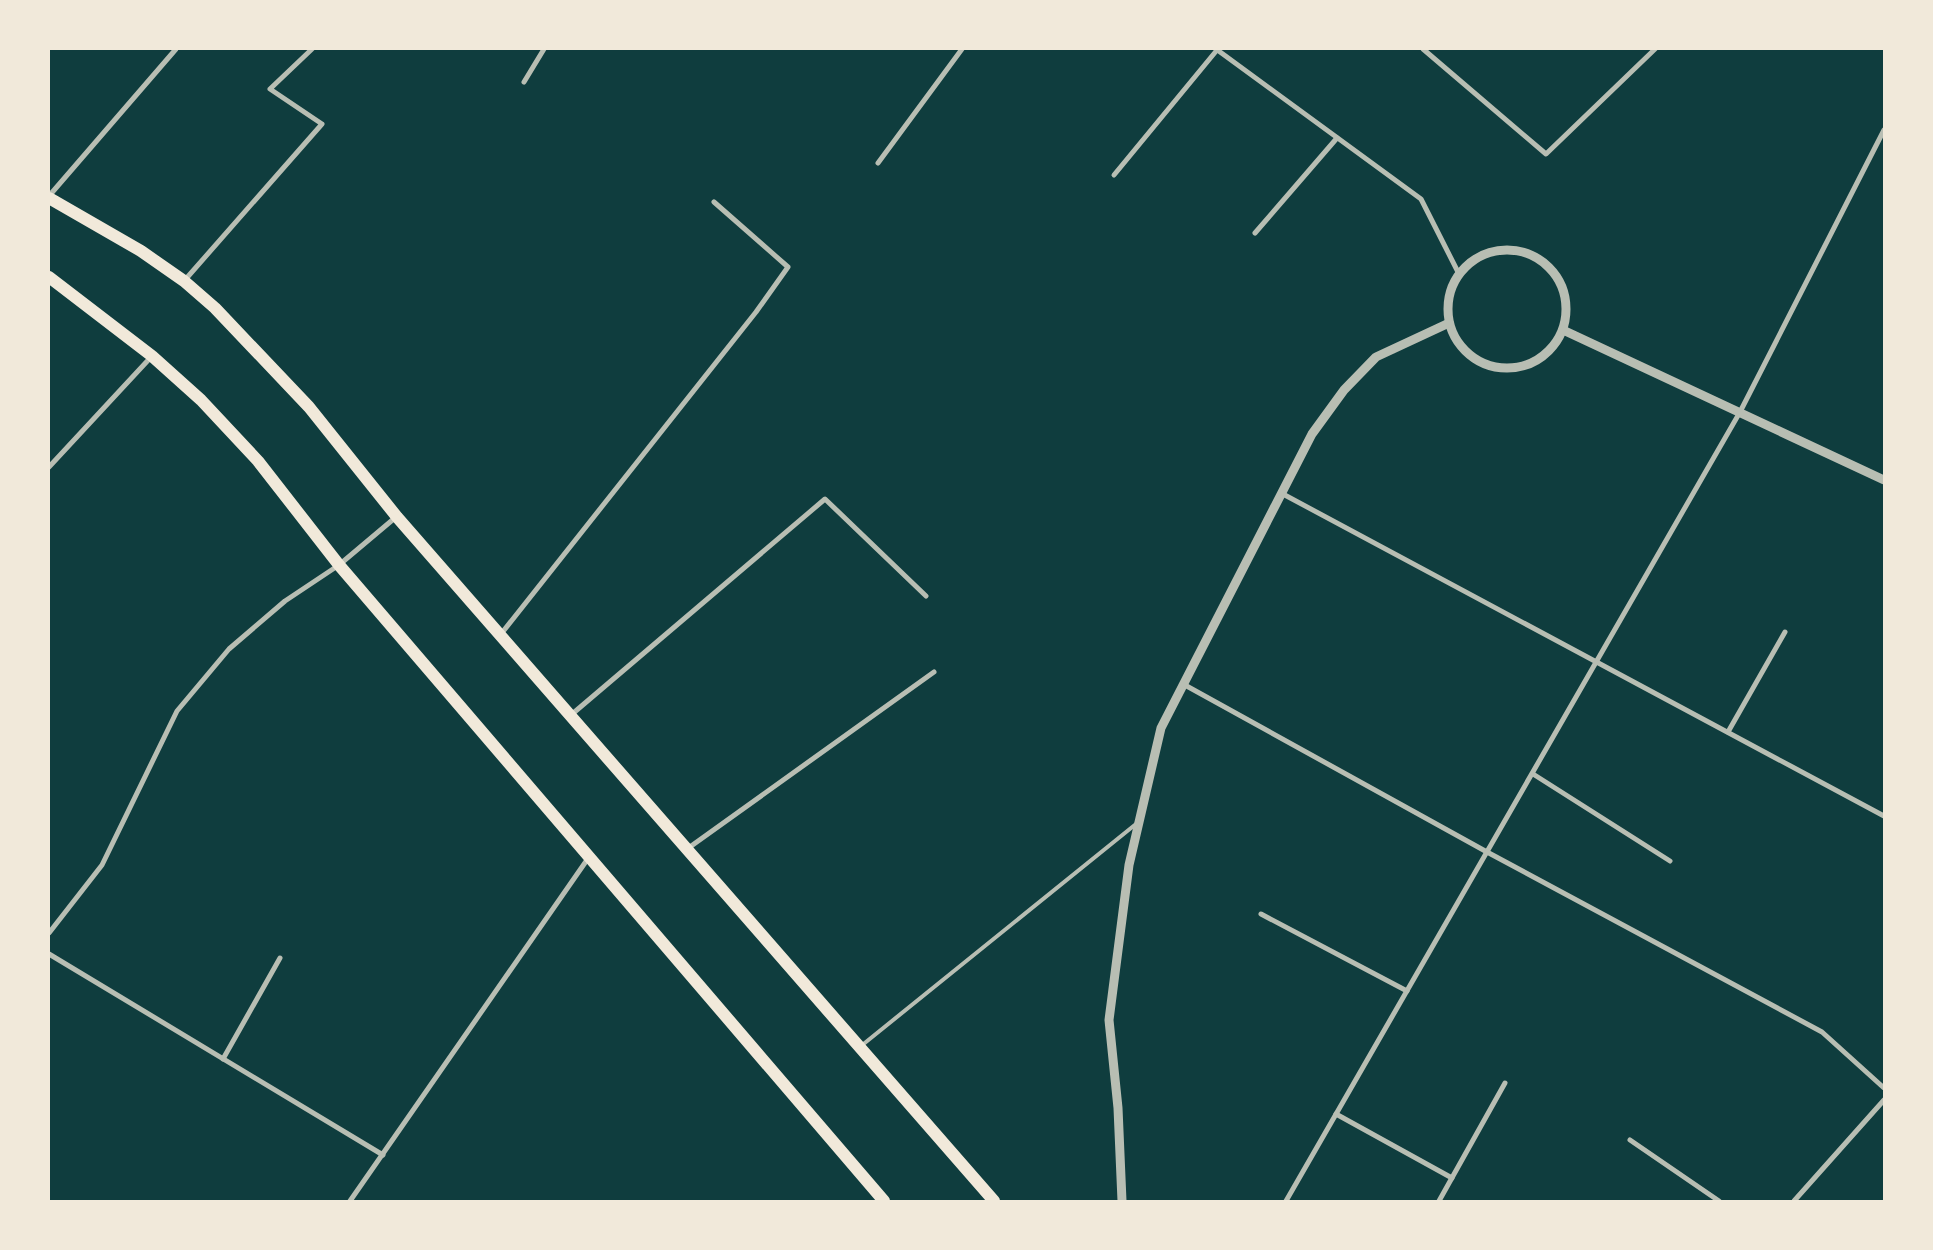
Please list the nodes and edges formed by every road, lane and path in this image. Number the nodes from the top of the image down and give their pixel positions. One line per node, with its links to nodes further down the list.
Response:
1 (176, 49): 13 (street)
2 (312, 49): 18 (street)
3 (544, 49): 8 (street)
4 (962, 49): 11 (street)
5 (1216, 49): 10 (street); 12 (street)
6 (1422, 49): 7 (street)
7 (1655, 49)
8 (524, 82)
9 (1884, 130): 22 (street)
10 (1337, 138): 15 (street); 16 (street)
11 (878, 163)
12 (1114, 175)
13 (49, 197): 18 (main road)
14 (714, 202): 30 (street)
15 (1255, 233)
16 (1459, 274): 19 (street); 20 (street)
17 (49, 277): 21 (main road)
18 (184, 281): 26 (main road)
19 (1449, 323): 20 (street); 25 (street)
20 (1562, 330): 22 (street)
21 (152, 356): 23 (street); 27 (main road)
22 (1740, 412): 24 (street); 31 (street)
23 (49, 467)
24 (1884, 480)
25 (1280, 493): 31 (street); 33 (street)
26 (397, 517): 27 (street); 30 (main road)
27 (339, 565): 41 (main road); 44 (street)
28 (926, 596): 34 (street)
29 (1785, 632): 35 (street)
30 (500, 635): 34 (main road)
31 (1597, 662): 35 (street); 36 (street)
32 (934, 672): 39 (street)
33 (1184, 684): 38 (street); 40 (street)
34 (570, 716): 39 (main road)
35 (1728, 732): 37 (street)
36 (1533, 774): 40 (street); 42 (street)
37 (1884, 816)
38 (1138, 823): 48 (lane); 60 (street)
39 (687, 849): 48 (main road)
40 (1487, 852): 47 (street); 51 (street)
41 (589, 857): 55 (street); 58 (main road)
42 (1670, 861)
43 (1261, 914): 47 (street)
44 (49, 933)
45 (49, 954): 49 (street)
46 (280, 958): 49 (street)
47 (1407, 991): 53 (street)
48 (860, 1047): 59 (main road)
49 (223, 1059): 55 (street)
50 (1505, 1082): 56 (street)
51 (1884, 1088)
52 (1884, 1100): 64 (street)
53 (1336, 1114): 56 (street); 61 (street)
54 (1630, 1140): 63 (street)
55 (383, 1155): 57 (street)
56 (1452, 1178): 62 (street)
57 (350, 1201)
58 (884, 1201)
59 (994, 1201)
60 (1122, 1201)
61 (1286, 1201)
62 (1439, 1201)
63 (1718, 1201)
64 (1794, 1201)

